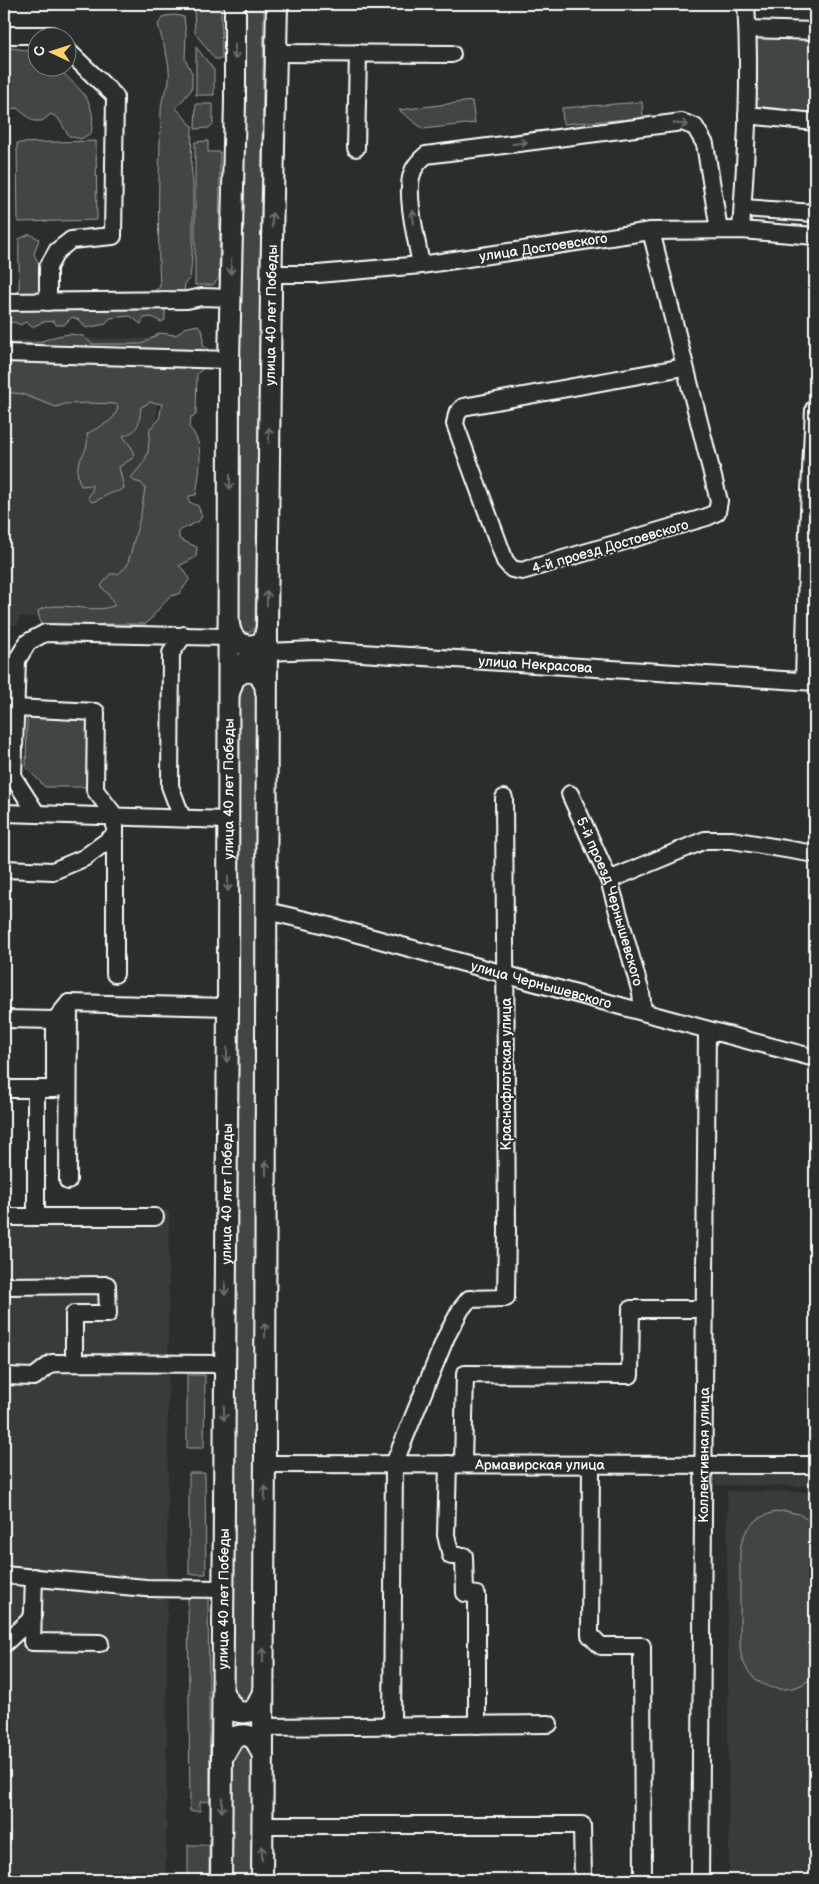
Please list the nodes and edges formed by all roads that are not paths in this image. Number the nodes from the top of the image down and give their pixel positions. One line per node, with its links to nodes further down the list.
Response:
1 (235, 4): 23 (main road, улица 40 лет Победы, one-way to 23)
2 (277, 4): 8 (main road, улица 40 лет Победы)
3 (746, 4): 4 (street)
4 (748, 29): 5 (street); 12 (street)
5 (815, 31)
6 (4, 35): 7 (street)
7 (28, 35)
8 (275, 53): 9 (street); 22 (main road, улица 40 лет Победы, one-way to 8)
9 (358, 53): 10 (street); 14 (street)
10 (452, 54)
11 (78, 61): 25 (street)
12 (747, 115): 13 (street); 15 (street)
13 (815, 122)
14 (356, 148)
15 (743, 208): 16 (street); 18 (street)
16 (815, 213)
17 (719, 230): 18 (street, улица Достоевского); 19 (street, улица Достоевского); 21 (street, one-way to 17)
18 (741, 230): 20 (street, улица Достоевского)
19 (651, 232): 21 (street, улица Достоевского); 28 (street, 4-й проезд Достоевского)
20 (815, 236)
21 (421, 265): 22 (street, улица Достоевского)
22 (271, 274): 30 (main road, улица 40 лет Победы, one-way to 22)
23 (230, 298): 25 (street); 27 (main road, улица 40 лет Победы)
24 (4, 302): 25 (street)
25 (48, 302)
26 (4, 353): 27 (street)
27 (229, 360): 31 (main road, улица 40 лет Победы, one-way to 31)
28 (684, 367): 28 (street, 4-й проезд Достоевского)
29 (814, 409): 35 (street, улица Некрасова)
30 (267, 626): 31 (main road, улица 40 лет Победы); 33 (main road, улица 40 лет Победы)
31 (229, 630): 32 (street); 34 (main road, улица 40 лет Победы)
32 (184, 636): 38 (street); 45 (street)
33 (267, 652): 34 (street); 35 (street, улица Некрасова); 37 (main road, улица 40 лет Победы)
34 (229, 667): 36 (main road, улица 40 лет Победы)
35 (810, 681)
36 (228, 695): 37 (main road, улица 40 лет Победы); 46 (main road, улица 40 лет Победы)
37 (267, 699): 51 (main road, улица 40 лет Победы)
38 (16, 708): 39 (street); 44 (street)
39 (8, 782): 43 (street)
40 (570, 794): 50 (street, 5-й проезд Чернышевского)
41 (504, 798): 53 (street, Краснофлотская улица)
42 (4, 813): 43 (street)
43 (37, 814): 44 (street)
44 (114, 816): 45 (street); 47 (street)
45 (182, 818): 46 (street)
46 (228, 820): 55 (main road, улица 40 лет Победы, one-way to 55)
47 (115, 835): 49 (street); 52 (street)
48 (815, 854): 50 (street)
49 (4, 869)
50 (610, 880): 56 (street, 5-й проезд Чернышевского)
51 (267, 911): 53 (street, улица Чернышевского); 72 (main road, улица 40 лет Победы, one-way to 51)
52 (115, 974)
53 (506, 974): 56 (street, улица Чернышевского); 73 (street, Краснофлотская улица)
54 (69, 1003): 55 (street); 58 (street); 63 (street)
55 (228, 1006): 70 (main road, улица 40 лет Победы, one-way to 70)
56 (644, 1011): 59 (street, улица Чернышевского)
57 (4, 1019): 58 (street)
58 (56, 1020): 62 (street)
59 (707, 1030): 60 (street, улица Чернышевского); 68 (street, Коллективная улица)
60 (815, 1058)
61 (4, 1089): 62 (street)
62 (36, 1089): 64 (street)
63 (68, 1180)
64 (36, 1216): 65 (street); 66 (street)
65 (4, 1217)
66 (155, 1217)
67 (4, 1286): 69 (street)
68 (704, 1309): 74 (street); 76 (street, Коллективная улица)
69 (74, 1363): 70 (street); 71 (street)
70 (224, 1364): 80 (main road, улица 40 лет Победы, one-way to 80)
71 (4, 1376)
72 (265, 1464): 73 (street, Армавирская улица); 84 (main road, улица 40 лет Победы, one-way to 72)
73 (394, 1464): 74 (street, Армавирская улица); 88 (street)
74 (455, 1464): 75 (street, Армавирская улица); 87 (street)
75 (590, 1464): 76 (street, Армавирская улица); 96 (street)
76 (704, 1464): 77 (street, Армавирская улица); 97 (street, Коллективная улица)
77 (815, 1465)
78 (4, 1575): 79 (street)
79 (34, 1577): 80 (street); 81 (street)
80 (223, 1589): 85 (main road, улица 40 лет Победы)
81 (33, 1617): 82 (street); 83 (street)
82 (100, 1643)
83 (4, 1644)
84 (263, 1692): 85 (main road); 89 (main road, улица 40 лет Победы)
85 (223, 1693): 90 (main road, улица 40 лет Победы)
86 (549, 1724): 87 (street)
87 (477, 1725): 88 (street)
88 (392, 1726): 89 (street)
89 (264, 1727): 91 (main road, улица 40 лет Победы)
90 (223, 1756): 91 (main road); 93 (main road, улица 40 лет Победы, one-way to 93)
91 (263, 1756): 92 (main road, улица 40 лет Победы)
92 (263, 1825): 94 (main road, улица 40 лет Победы, one-way to 92); 95 (street)
93 (221, 1880)
94 (262, 1880)
95 (582, 1880)
96 (643, 1880)
97 (700, 1880)

